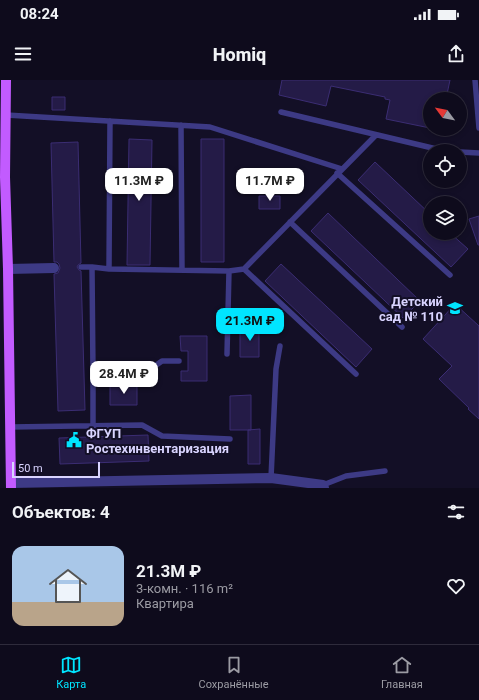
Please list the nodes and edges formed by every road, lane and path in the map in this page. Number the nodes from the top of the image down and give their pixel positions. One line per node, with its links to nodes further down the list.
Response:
1 (6, 80): 4 (main road)
2 (474, 80): 7 (lane)
3 (281, 112): 8 (lane)
4 (6, 114): 5 (lane); 13 (main road)
5 (110, 120): 6 (lane); 19 (lane)
6 (181, 125): 12 (lane); 21 (lane)
7 (479, 128)
8 (376, 135): 9 (lane); 12 (lane)
9 (423, 146)
10 (467, 152): 11 (lane)
11 (479, 153)
12 (340, 171): 14 (lane); 23 (lane)
13 (3, 177): 18 (main road)
14 (290, 222): 20 (lane); 24 (lane)
15 (81, 267): 16 (lane)
16 (92, 267): 19 (lane); 28 (lane)
17 (54, 268): 18 (street)
18 (8, 269): 31 (main road)
19 (109, 269): 21 (lane)
20 (244, 269): 22 (lane); 29 (lane)
21 (182, 270): 22 (lane)
22 (229, 271): 26 (lane)
23 (450, 275)
24 (402, 327)
25 (280, 346): 34 (lane)
26 (227, 354)
27 (180, 361): 28 (lane)
28 (93, 372): 30 (lane)
29 (356, 374)
30 (92, 426): 31 (lane); 32 (lane)
31 (10, 427): 35 (main road)
32 (230, 439)
33 (385, 471): 36 (lane)
34 (271, 478): 35 (street); 36 (street)
35 (11, 486)
36 (323, 487)

